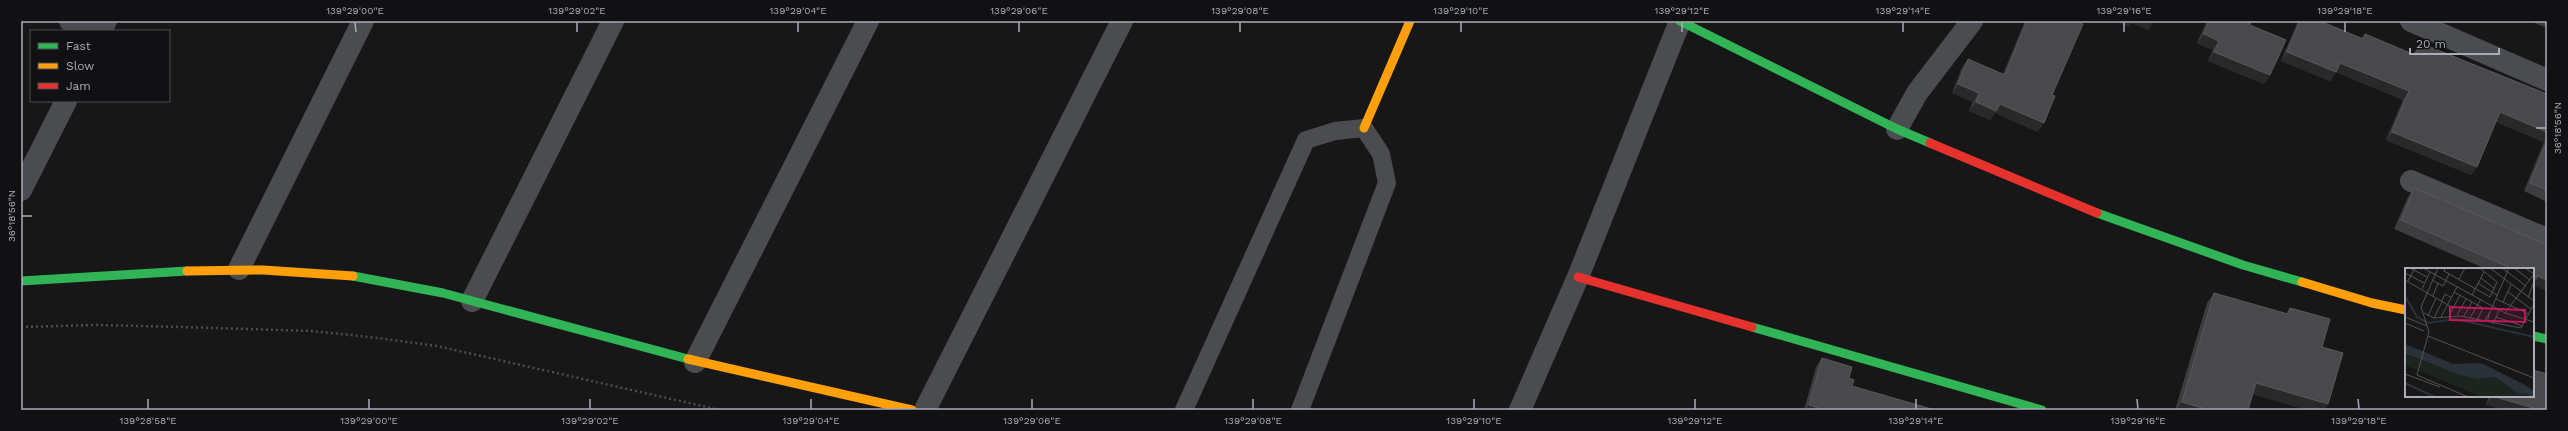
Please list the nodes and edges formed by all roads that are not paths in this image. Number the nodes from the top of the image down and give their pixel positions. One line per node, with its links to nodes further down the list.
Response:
1 (70, 21): 11 (street)
2 (106, 21): 12 (street)
3 (363, 21): 20 (street)
4 (613, 21): 23 (street)
5 (868, 21): 27 (street)
6 (1122, 21): 29 (street)
7 (1410, 21): 15 (street)
8 (1680, 21): 16 (street); 21 (street)
9 (1972, 21): 16 (street)
10 (2411, 21): 13 (street)
11 (86, 30)
12 (102, 30)
13 (2547, 80)
14 (65, 102): 18 (street)
15 (1364, 128): 30 (lane); 31 (lane)
16 (1898, 129): 24 (street)
17 (2411, 182): 19 (street)
18 (21, 190)
19 (2547, 239)
20 (239, 269): 22 (street); 23 (street)
21 (1578, 277): 32 (street); 33 (street)
22 (21, 282)
23 (472, 301): 27 (street)
24 (2405, 310)
25 (2534, 336): 26 (street)
26 (2547, 339)
27 (695, 362): 28 (street)
28 (912, 410)
29 (925, 410)
30 (1184, 410)
31 (1300, 410)
32 (1520, 410)
33 (2042, 410)

